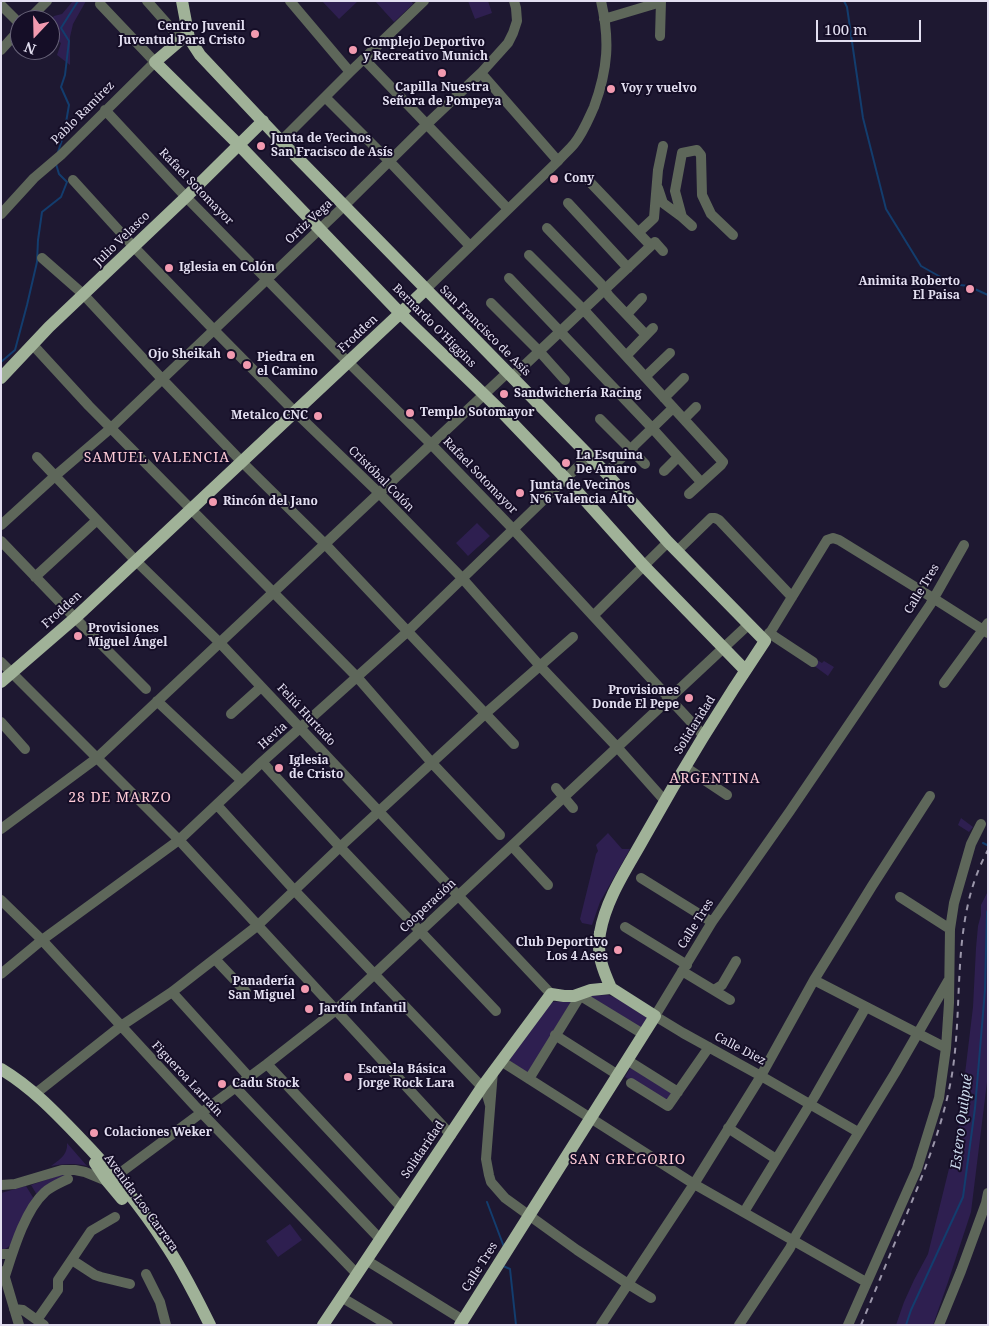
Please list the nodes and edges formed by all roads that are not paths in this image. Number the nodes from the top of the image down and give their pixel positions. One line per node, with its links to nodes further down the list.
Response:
1 (147, 1): 13 (street, San Francisco de Asís)
2 (182, 1): 13 (main road)
3 (290, 1): 18 (street)
4 (514, 1): 19 (street, Ortiz Vega)
5 (601, 1): 11 (street, Frodden)
6 (422, 2): 16 (street)
7 (661, 2): 11 (street); 12 (street)
8 (100, 4): 17 (street, Bernardo O'Higgins)
9 (1, 5): 10 (street)
10 (10, 14)
11 (604, 19): 27 (street, Frodden)
12 (660, 36)
13 (186, 38): 17 (main road, Pablo Ramírez); 22 (main road, San Francisco de Asís)
14 (10, 40): 15 (street)
15 (1, 50)
16 (364, 59): 18 (street); 23 (street)
17 (156, 62): 21 (street, Pablo Ramírez); 25 (main road, Bernardo O'Higgins)
18 (350, 72): 20 (street)
19 (481, 73): 23 (street, Ortiz Vega); 27 (street)
20 (325, 97): 24 (street); 28 (street)
21 (105, 110): 32 (street, Rafael Sotomayor); 36 (street, Pablo Ramírez)
22 (263, 121): 24 (main road, San Francisco de Asís); 25 (main road, Julio Velasco)
23 (427, 124): 28 (street, Ortiz Vega); 35 (street)
24 (281, 141): 34 (main road, San Francisco de Asís)
25 (239, 145): 32 (main road, Julio Velasco); 40 (main road, Bernardo O'Higgins)
26 (663, 146): 31 (street)
27 (558, 161): 35 (street, Frodden)
28 (390, 162): 34 (street, Ortiz Vega); 45 (street)
29 (587, 179): 41 (street)
30 (73, 180): 44 (street, Cristóbal Colón)
31 (657, 183): 37 (street); 41 (street)
32 (186, 197): 44 (main road, Julio Velasco); 51 (street, Rafael Sotomayor)
33 (568, 203): 49 (street)
34 (344, 206): 40 (street, Ortiz Vega); 52 (main road, San Francisco de Asís)
35 (508, 209): 45 (street, Frodden)
36 (1, 214)
37 (682, 216): 38 (street); 42 (street)
38 (692, 226)
39 (548, 228): 53 (street)
40 (320, 230): 51 (street, Ortiz Vega); 58 (main road, Bernardo O'Higgins)
41 (639, 232): 43 (street)
42 (733, 235)
43 (653, 244): 46 (street); 49 (street)
44 (133, 246): 54 (main road, Julio Velasco); 60 (street, Cristóbal Colón)
45 (470, 246): 52 (street, Frodden)
46 (663, 251)
47 (529, 255): 57 (street)
48 (42, 258): 54 (street)
49 (628, 268): 53 (street)
50 (509, 278): 61 (street)
51 (268, 279): 60 (street, Ortiz Vega); 66 (street, Rafael Sotomayor)
52 (425, 290): 58 (main road, Frodden); 67 (main road, San Francisco de Asís)
53 (605, 290): 57 (street); 59 (street)
54 (83, 294): 62 (main road, Julio Velasco); 71 (street)
55 (642, 298): 59 (street)
56 (491, 302): 63 (street)
57 (583, 309): 61 (street); 65 (street)
58 (400, 313): 66 (main road, Frodden); 73 (main road, Bernardo O'Higgins)
59 (627, 314): 65 (street)
60 (214, 330): 71 (street, Ortiz Vega); 77 (street, Cristóbal Colón)
61 (560, 332): 63 (street); 81 (street)
62 (33, 346): 69 (main road, Julio Velasco); 80 (street)
63 (539, 351): 67 (street); 72 (street)
64 (670, 353): 68 (street)
65 (626, 356): 68 (street)
66 (348, 362): 77 (main road, Frodden); 82 (street, Rafael Sotomayor)
67 (510, 375): 73 (street); 84 (main road, San Francisco de Asís)
68 (645, 377): 74 (street)
69 (1, 378)
70 (684, 378): 74 (street)
71 (162, 379): 80 (street, Ortiz Vega); 87 (street)
72 (565, 380)
73 (484, 394): 82 (street); 92 (main road, Bernardo O'Higgins)
74 (664, 398): 76 (street)
75 (696, 407): 79 (street)
76 (673, 408): 79 (street); 81 (street)
77 (295, 412): 87 (main road, Frodden); 94 (street, Cristóbal Colón)
78 (600, 419): 83 (street)
79 (684, 419): 93 (street)
80 (111, 428): 91 (street, Ortiz Vega); 96 (street)
81 (653, 428): 83 (street); 86 (street)
82 (431, 444): 94 (street); 99 (street, Rafael Sotomayor)
83 (630, 450): 88 (street); 90 (street)
84 (589, 456): 90 (main road, San Francisco de Asís); 92 (street, Hevia)
85 (37, 457): 91 (street, Feliú Hurtado)
86 (678, 457): 89 (street); 93 (street)
87 (242, 462): 96 (main road, Frodden); 101 (street)
88 (644, 464)
89 (664, 471)
90 (606, 473): 103 (main road, San Francisco de Asís)
91 (55, 476): 97 (street, Feliú Hurtado); 98 (street, Ortiz Vega)
92 (566, 479): 99 (street, Hevia); 105 (main road, Bernardo O'Higgins)
93 (701, 482): 95 (street)
94 (379, 493): 101 (street); 107 (street, Cristóbal Colón)
95 (689, 494)
96 (191, 509): 104 (main road, Frodden); 108 (street)
97 (97, 520): 104 (street, Feliú Hurtado); 106 (street)
98 (1, 525)
99 (513, 529): 107 (street, Hevia); 111 (street, Rafael Sotomayor)
100 (1, 541): 106 (street)
101 (325, 544): 108 (street); 115 (street)
102 (964, 545): 110 (street, Calle Tres)
103 (673, 546): 105 (street); 109 (street); 113 (main road, San Francisco de Asís)
104 (136, 561): 112 (main road, Frodden); 118 (street, Feliú Hurtado)
105 (644, 566): 111 (street); 119 (main road, Bernardo O'Higgins)
106 (35, 576): 112 (street)
107 (462, 578): 115 (street, Hevia); 122 (street, Cristóbal Colón)
108 (274, 592): 118 (street); 125 (street)
109 (792, 597): 110 (street, Solidaridad); 117 (street, Solidaridad)
110 (933, 598): 114 (street); 165 (street, Calle Tres)
111 (594, 615): 130 (street, Rafael Sotomayor)
112 (75, 618): 124 (main road, Frodden); 129 (street)
113 (748, 625): 117 (main road, San Francisco de Asís); 119 (street, Cooperación)
114 (986, 629): 127 (street)
115 (407, 632): 125 (street, Hevia); 132 (street)
116 (573, 637): 122 (street)
117 (767, 637): 121 (street); 123 (main road, Solidaridad)
118 (220, 643): 128 (street, Feliú Hurtado); 131 (street)
119 (723, 648): 123 (main road, Bernardo O'Higgins); 130 (street, Cooperación)
120 (1, 662): 124 (street)
121 (813, 662)
122 (540, 666): 132 (street); 138 (street, Cristóbal Colón)
123 (745, 670): 136 (main road, Solidaridad)
124 (12, 673): 126 (main road, Frodden); 140 (street)
125 (357, 677): 135 (street, Hevia); 142 (street)
126 (1, 682)
127 (944, 682)
128 (261, 687): 133 (street); 135 (street, Feliú Hurtado)
129 (146, 689)
130 (670, 699): 136 (street, Rafael Sotomayor); 138 (street, Cooperación)
131 (158, 701): 140 (street); 144 (street)
132 (486, 713): 137 (street); 142 (street)
133 (231, 714)
134 (1, 722): 139 (street)
135 (300, 728): 141 (street, Hevia); 152 (street, Feliú Hurtado)
136 (704, 736): 143 (main road, Solidaridad)
137 (514, 744)
138 (617, 747): 148 (street, Cooperación); 149 (street, Cristóbal Colón)
139 (25, 749)
140 (98, 758): 154 (street); 156 (street)
141 (262, 762): 144 (street, Hevia); 158 (street)
142 (432, 763): 152 (street); 155 (street)
143 (685, 767): 146 (street); 149 (main road, Solidaridad)
144 (242, 781): 150 (street, Hevia)
145 (556, 788): 148 (street)
146 (727, 794)
147 (930, 796): 176 (street)
148 (564, 797): 151 (street); 157 (street, Cooperación)
149 (665, 801): 178 (main road, Solidaridad)
150 (217, 805): 156 (street, Hevia); 161 (street)
151 (573, 808)
152 (379, 812): 158 (street); 162 (street, Feliú Hurtado)
153 (981, 824): 168 (street)
154 (1, 828)
155 (500, 835)
156 (179, 840): 166 (street); 170 (street, Hevia)
157 (512, 846): 160 (street); 162 (street, Cooperación)
158 (340, 847): 161 (street); 169 (street)
159 (641, 878): 165 (street)
160 (548, 885)
161 (295, 891): 166 (street); 175 (street)
162 (458, 896): 169 (street, Cooperación); 182 (street, Feliú Hurtado)
163 (900, 897): 168 (street)
164 (1, 900): 170 (street, Figueroa Larraín)
165 (712, 922): 173 (street, Calle Tres)
166 (257, 926): 171 (street); 186 (street)
167 (626, 927): 173 (street)
168 (950, 929): 177 (street)
169 (420, 932): 175 (street, Cooperación); 187 (street)
170 (42, 940): 174 (street, Hevia); 189 (street, Figueroa Larraín)
171 (215, 959): 180 (street); 181 (street)
172 (736, 961): 179 (street)
173 (685, 968): 179 (street); 188 (street, Calle Tres)
174 (1, 974)
175 (374, 974): 186 (street, Cooperación); 205 (street)
176 (814, 980): 185 (street); 200 (street)
177 (948, 980): 190 (street); 194 (street)
178 (611, 988): 183 (main road); 188 (main road, Calle Diez)
179 (714, 990): 184 (street)
180 (172, 992): 189 (street); 201 (street)
181 (246, 992)
182 (551, 994): 183 (main road); 197 (main road, Solidaridad)
183 (582, 994): 191 (street); 192 (street)
184 (730, 1000)
185 (866, 1007): 190 (street); 209 (street)
186 (336, 1010): 196 (street, Cooperación); 214 (street)
187 (496, 1011)
188 (655, 1016): 191 (main road, Calle Tres); 193 (street, Calle Diez)
189 (121, 1026): 207 (street); 210 (street, Figueroa Larraín)
190 (919, 1033): 194 (street); 213 (street)
191 (644, 1034): 195 (main road, Calle Tres)
192 (555, 1035): 199 (street); 202 (street)
193 (709, 1048): 200 (street, Calle Diez); 206 (street)
194 (946, 1048): 234 (street)
195 (627, 1060): 199 (main road, Calle Tres); 206 (street)
196 (267, 1064): 201 (street, Cooperación); 221 (street)
197 (497, 1066): 202 (street); 205 (main road, Solidaridad); 208 (street)
198 (1, 1069): 207 (main road, Avenida Los Carrera)
199 (618, 1075): 211 (main road, Calle Tres)
200 (761, 1076): 209 (street, Calle Diez); 212 (street)
201 (250, 1077): 204 (street, Cooperación)
202 (529, 1079): 211 (street)
203 (631, 1083): 206 (street)
204 (235, 1087): 210 (street, Cooperación); 225 (street)
205 (482, 1087): 208 (street); 214 (main road, Solidaridad)
206 (678, 1092)
207 (35, 1094): 217 (main road, Avenida Los Carrera)
208 (490, 1104): 224 (street)
209 (810, 1104): 213 (street, Calle Diez); 215 (street)
210 (201, 1112): 217 (street, Cooperación); 232 (street, Figueroa Larraín)
211 (591, 1118): 218 (street); 224 (main road, Calle Tres)
212 (728, 1128): 215 (street); 218 (street)
213 (858, 1132): 226 (street)
214 (450, 1134): 221 (main road, Solidaridad)
215 (776, 1159): 222 (street)
216 (68, 1179): 227 (street)
217 (112, 1182): 219 (street); 244 (main road, Avenida Los Carrera); 245 (main road, Avenida Los Carrera)
218 (694, 1184): 222 (street); 236 (street)
219 (1, 1185)
220 (988, 1193): 251 (street)
221 (402, 1208): 225 (main road, Solidaridad)
222 (744, 1212): 226 (street)
223 (115, 1216): 228 (street)
224 (529, 1216): 236 (street); 241 (main road, Calle Tres)
225 (380, 1239): 229 (main road, Solidaridad)
226 (793, 1241): 234 (street); 249 (street)
227 (7, 1254): 233 (street)
228 (72, 1260): 235 (street); 240 (street)
229 (366, 1260): 232 (main road, Solidaridad); 241 (street)
230 (1, 1266): 233 (street)
231 (146, 1274): 243 (street)
232 (357, 1274): 237 (main road, Solidaridad)
233 (5, 1276): 239 (street)
234 (866, 1282): 250 (street)
235 (130, 1284)
236 (628, 1284): 238 (street); 248 (street)
237 (341, 1297): 246 (main road, Solidaridad); 247 (street)
238 (651, 1298)
239 (14, 1309): 240 (street); 242 (street)
240 (40, 1322)
241 (461, 1322)
242 (19, 1325)
243 (166, 1325)
244 (202, 1325)
245 (210, 1325)
246 (324, 1325)
247 (388, 1325)
248 (601, 1325)
249 (739, 1325)
250 (848, 1325)
251 (939, 1325)

